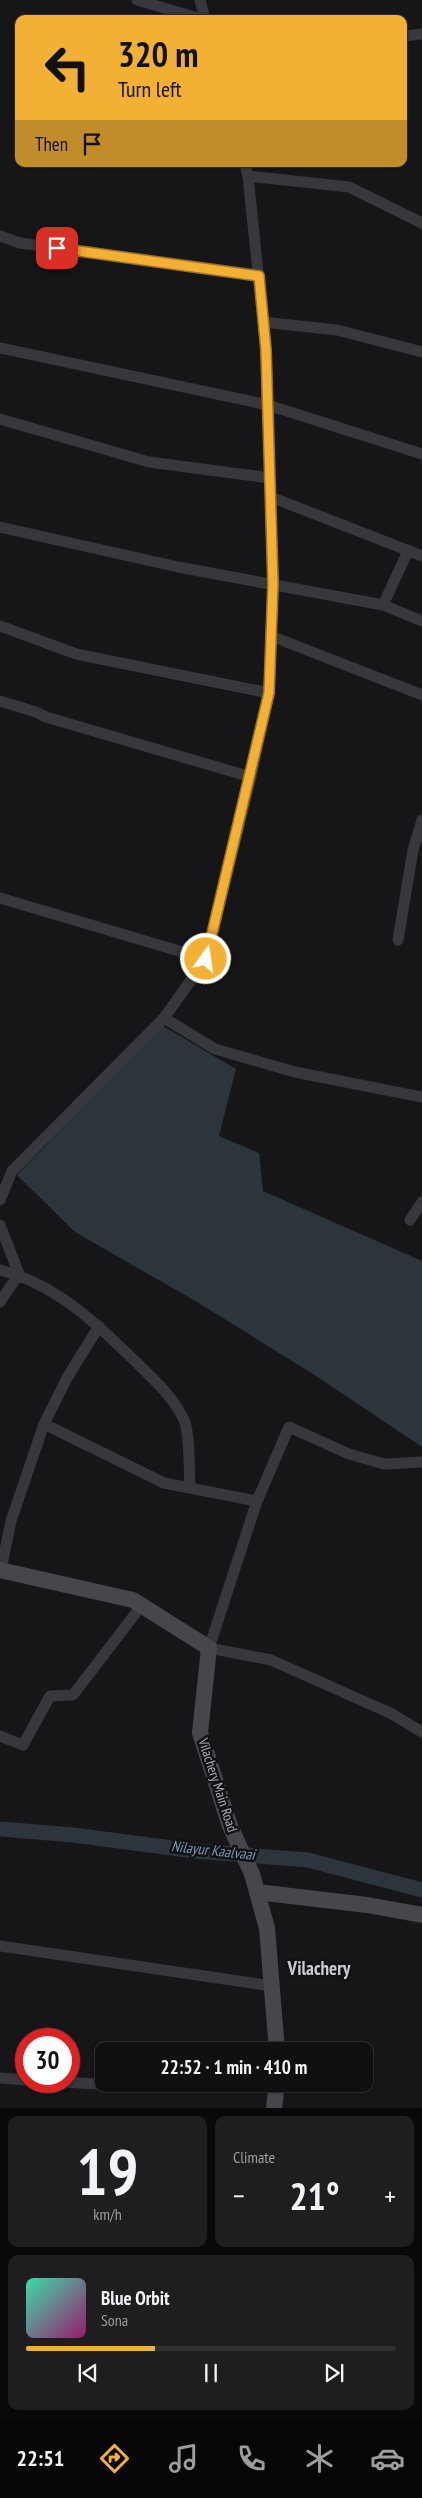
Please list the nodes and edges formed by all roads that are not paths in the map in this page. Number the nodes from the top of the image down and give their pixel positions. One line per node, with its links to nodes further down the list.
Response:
1 (137, 0): 3 (street)
2 (200, 0): 4 (street)
3 (189, 15)
4 (202, 15)
5 (422, 34): 6 (street)
6 (407, 36)
7 (246, 167): 8 (street)
8 (248, 176): 9 (street); 11 (street)
9 (422, 223)
10 (0, 236): 11 (street)
11 (259, 276): 12 (street)
12 (263, 322): 14 (street); 15 (street)
13 (0, 348): 15 (street)
14 (422, 352)
15 (268, 405): 17 (street); 18 (street)
16 (0, 419): 18 (street)
17 (422, 454)
18 (270, 478): 19 (street)
19 (270, 497): 21 (street); 23 (street)
20 (0, 526): 23 (street)
21 (408, 551): 22 (street); 24 (street)
22 (422, 556)
23 (273, 584): 24 (street); 27 (street)
24 (384, 605): 25 (street)
25 (422, 621)
26 (0, 626): 28 (street)
27 (271, 636): 28 (street); 29 (street)
28 (269, 693): 31 (street)
29 (422, 695)
30 (0, 701): 31 (street)
31 (250, 778): 36 (street)
32 (422, 820): 33 (street)
33 (418, 851): 35 (street)
34 (0, 898): 36 (street)
35 (398, 940)
36 (206, 959): 37 (street)
37 (164, 1018): 38 (street); 39 (street)
38 (422, 1097)
39 (0, 1200)
40 (422, 1202): 41 (street)
41 (410, 1220)
42 (0, 1225): 44 (street)
43 (0, 1270): 44 (street)
44 (19, 1274): 45 (street); 46 (street)
45 (0, 1302)
46 (99, 1326): 47 (street); 49 (street)
47 (44, 1424): 49 (street); 51 (street)
48 (422, 1462): 50 (street)
49 (190, 1488): 50 (street)
50 (257, 1501): 54 (street)
51 (5, 1520): 52 (street)
52 (1, 1570): 53 (main road)
53 (142, 1606): 54 (main road); 56 (street)
54 (209, 1648): 55 (street); 57 (main road, Vilachery Main Road)
55 (422, 1732)
56 (0, 1736)
57 (257, 1892): 58 (main road); 60 (main road, Vilachery Main Road)
58 (422, 1915)
59 (0, 1946): 60 (street)
60 (272, 1986): 61 (main road, Vilachery Main Road)
61 (276, 2042)
62 (0, 2078): 63 (street)
63 (15, 2079)
64 (80, 2083): 65 (street)
65 (95, 2084)
66 (276, 2092): 67 (main road)
67 (274, 2108)

